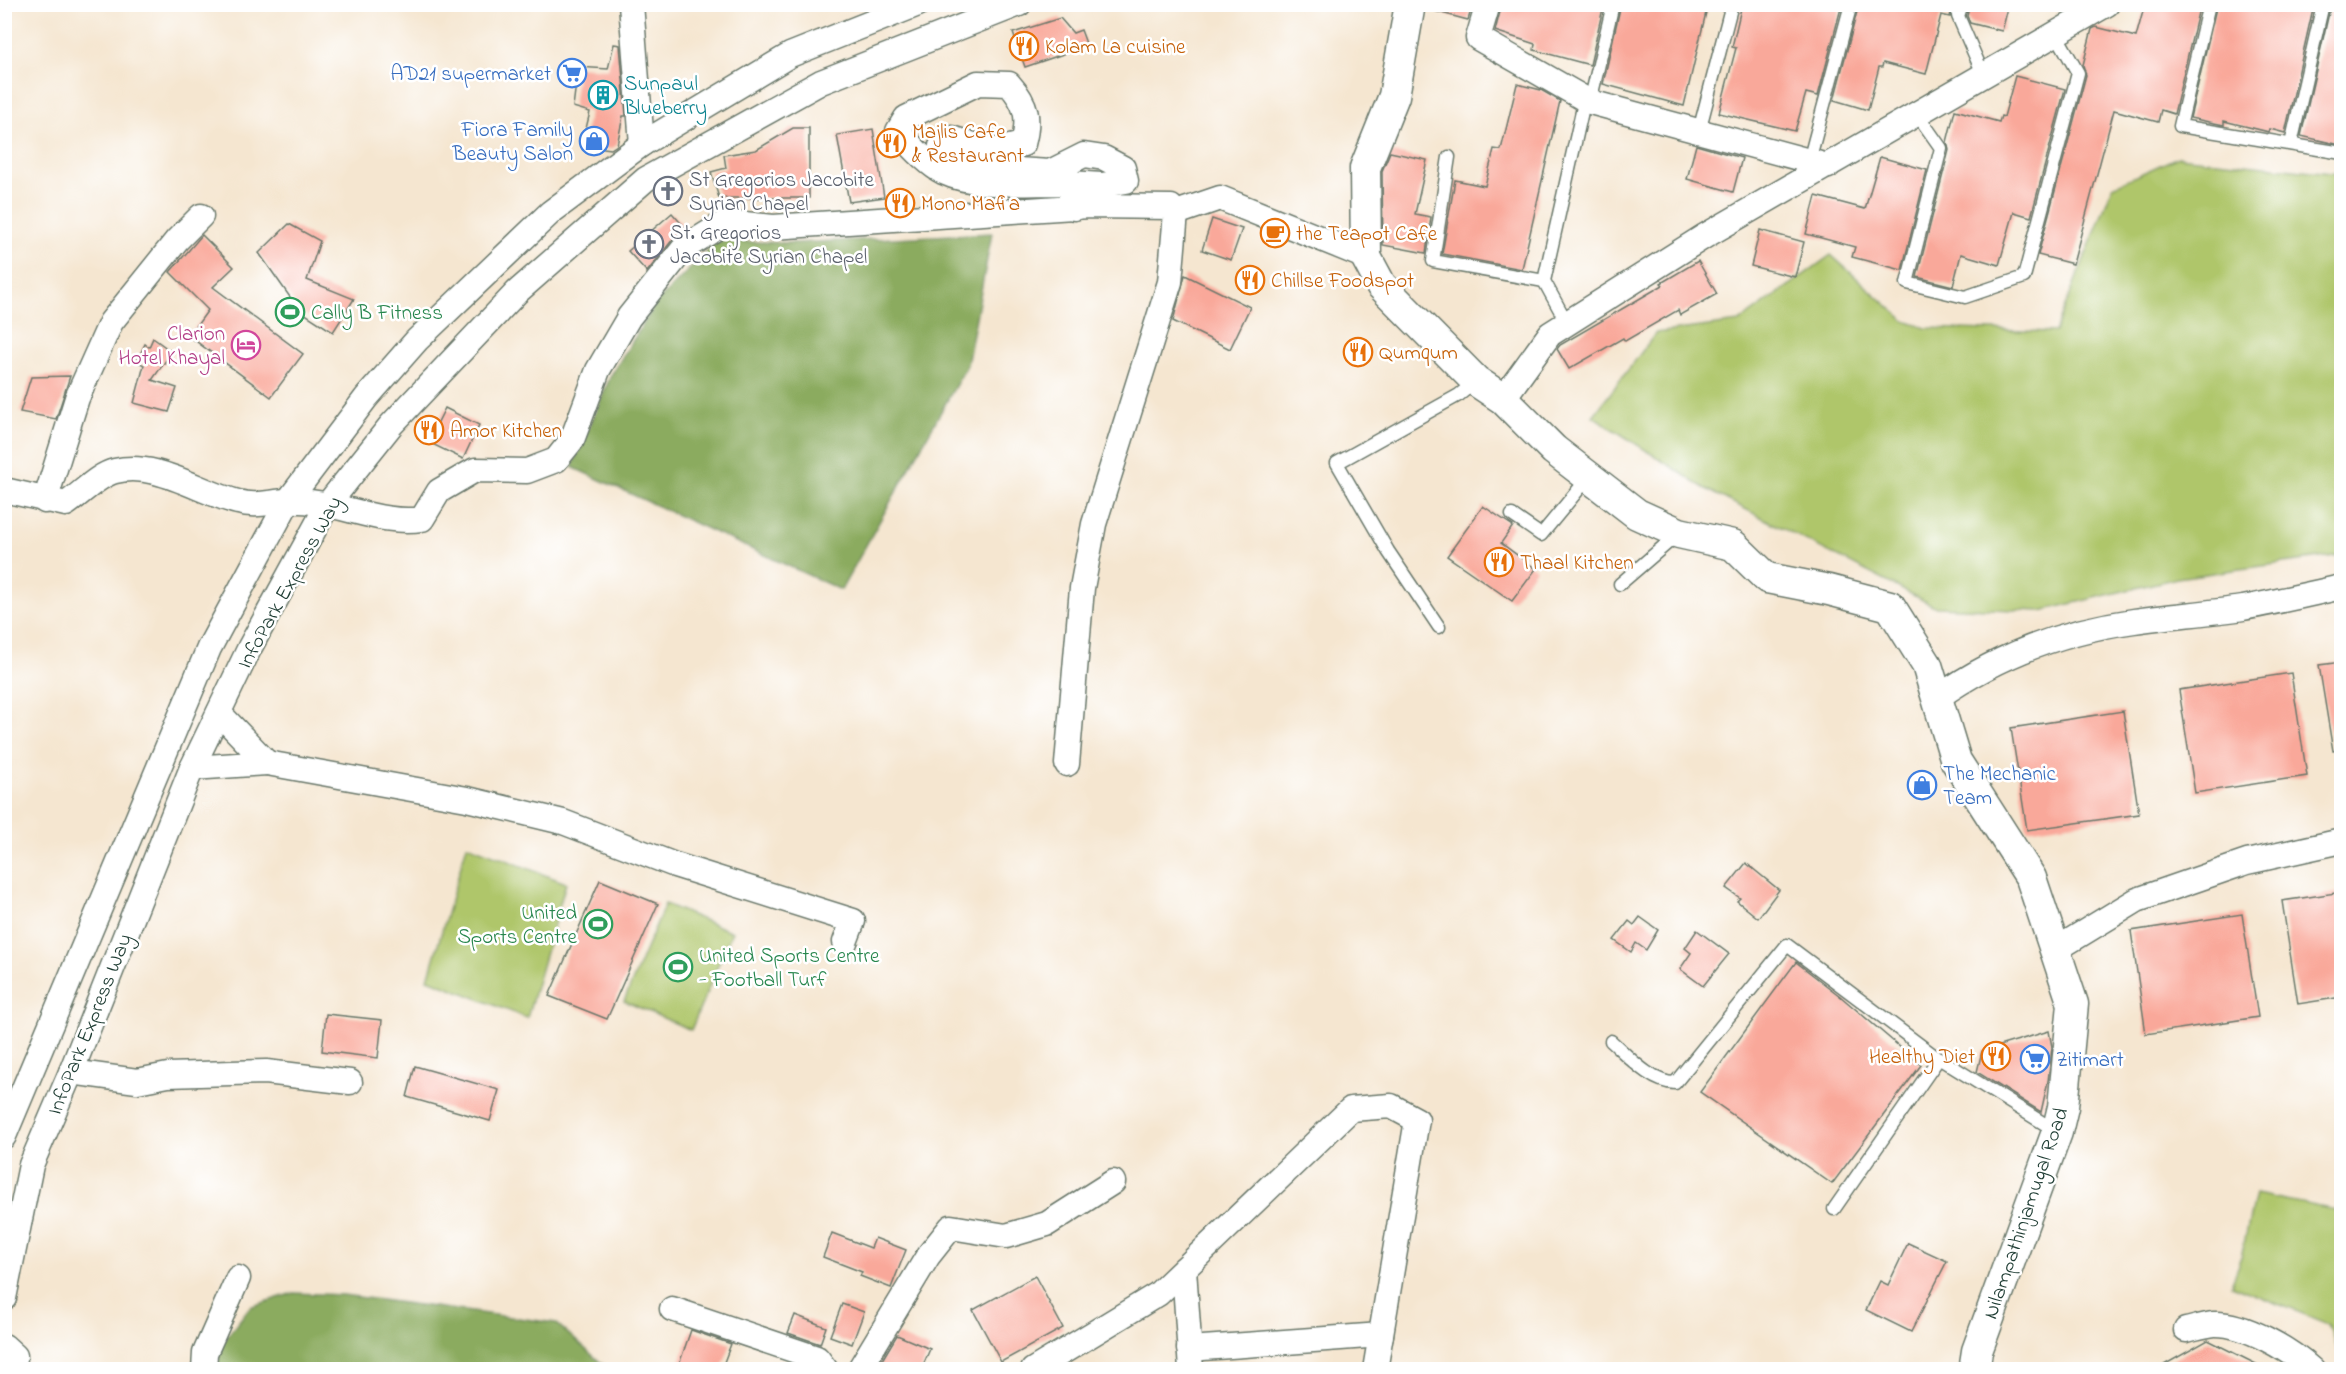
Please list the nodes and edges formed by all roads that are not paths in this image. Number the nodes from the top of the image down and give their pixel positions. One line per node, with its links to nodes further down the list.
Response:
1 (632, 4): 18 (street)
2 (918, 4): 18 (street, InfoPark Express Way)
3 (1019, 4): 36 (street, InfoPark Express Way)
4 (1410, 4): 27 (street, Nilampathinjamugal Road)
5 (1488, 4): 15 (street)
6 (1613, 4): 15 (lane)
7 (1731, 4): 17 (lane)
8 (1851, 4): 22 (lane)
9 (1962, 4): 14 (lane)
10 (2107, 4): 13 (street)
11 (2209, 4): 19 (lane)
12 (2324, 4): 19 (lane)
13 (2056, 34): 14 (street); 16 (lane)
14 (1984, 76): 16 (street)
15 (1588, 100): 17 (street); 28 (lane)
16 (1917, 114): 22 (street)
17 (1699, 131): 22 (street)
18 (642, 144): 35 (street, InfoPark Express Way)
19 (2291, 144): 20 (lane)
20 (2342, 153)
21 (1449, 157): 28 (lane)
22 (1819, 163): 29 (street)
23 (1069, 183): 23 (street); 24 (street)
24 (1074, 208): 25 (street); 36 (street)
25 (1176, 213): 27 (street); 45 (street)
26 (201, 216): 34 (street)
27 (1366, 257): 30 (street, Nilampathinjamugal Road)
28 (1544, 282): 29 (lane)
29 (1567, 323): 31 (street)
30 (1476, 381): 31 (street, Nilampathinjamugal Road); 41 (lane)
31 (1503, 399): 32 (street, Nilampathinjamugal Road)
32 (1589, 477): 37 (lane); 38 (street, Nilampathinjamugal Road)
33 (4, 490): 34 (street)
34 (45, 501): 35 (street)
35 (288, 501): 36 (street); 55 (street, InfoPark Express Way)
36 (328, 504): 43 (street, InfoPark Express Way)
37 (1512, 515)
38 (1679, 533): 39 (lane); 42 (street, Nilampathinjamugal Road)
39 (1620, 584)
40 (2342, 587): 42 (street)
41 (1439, 627)
42 (1937, 698): 49 (street, Nilampathinjamugal Road)
43 (219, 713): 44 (street); 46 (street, InfoPark Express Way)
44 (267, 763): 46 (street); 48 (street)
45 (1067, 764)
46 (192, 768): 52 (street, InfoPark Express Way)
47 (2342, 841): 49 (street)
48 (845, 942)
49 (2055, 950): 54 (street, Nilampathinjamugal Road)
50 (1611, 1041): 51 (lane)
51 (1939, 1058): 54 (lane); 57 (lane)
52 (71, 1072): 53 (street); 60 (street, InfoPark Express Way)
53 (350, 1082)
54 (2057, 1132): 72 (street, Nilampathinjamugal Road)
55 (4, 1136)
56 (1113, 1182): 69 (street)
57 (1834, 1209)
58 (1184, 1269): 63 (street); 65 (street); 70 (street)
59 (238, 1278): 67 (street)
60 (4, 1298)
61 (672, 1309): 68 (street)
62 (2186, 1330): 73 (street)
63 (1381, 1335): 65 (street); 71 (street)
64 (4, 1346): 66 (street)
65 (1190, 1359)
66 (14, 1370)
67 (204, 1370)
68 (826, 1370)
69 (859, 1370)
70 (1032, 1370)
71 (1375, 1370)
72 (1974, 1370)
73 (2312, 1370)

